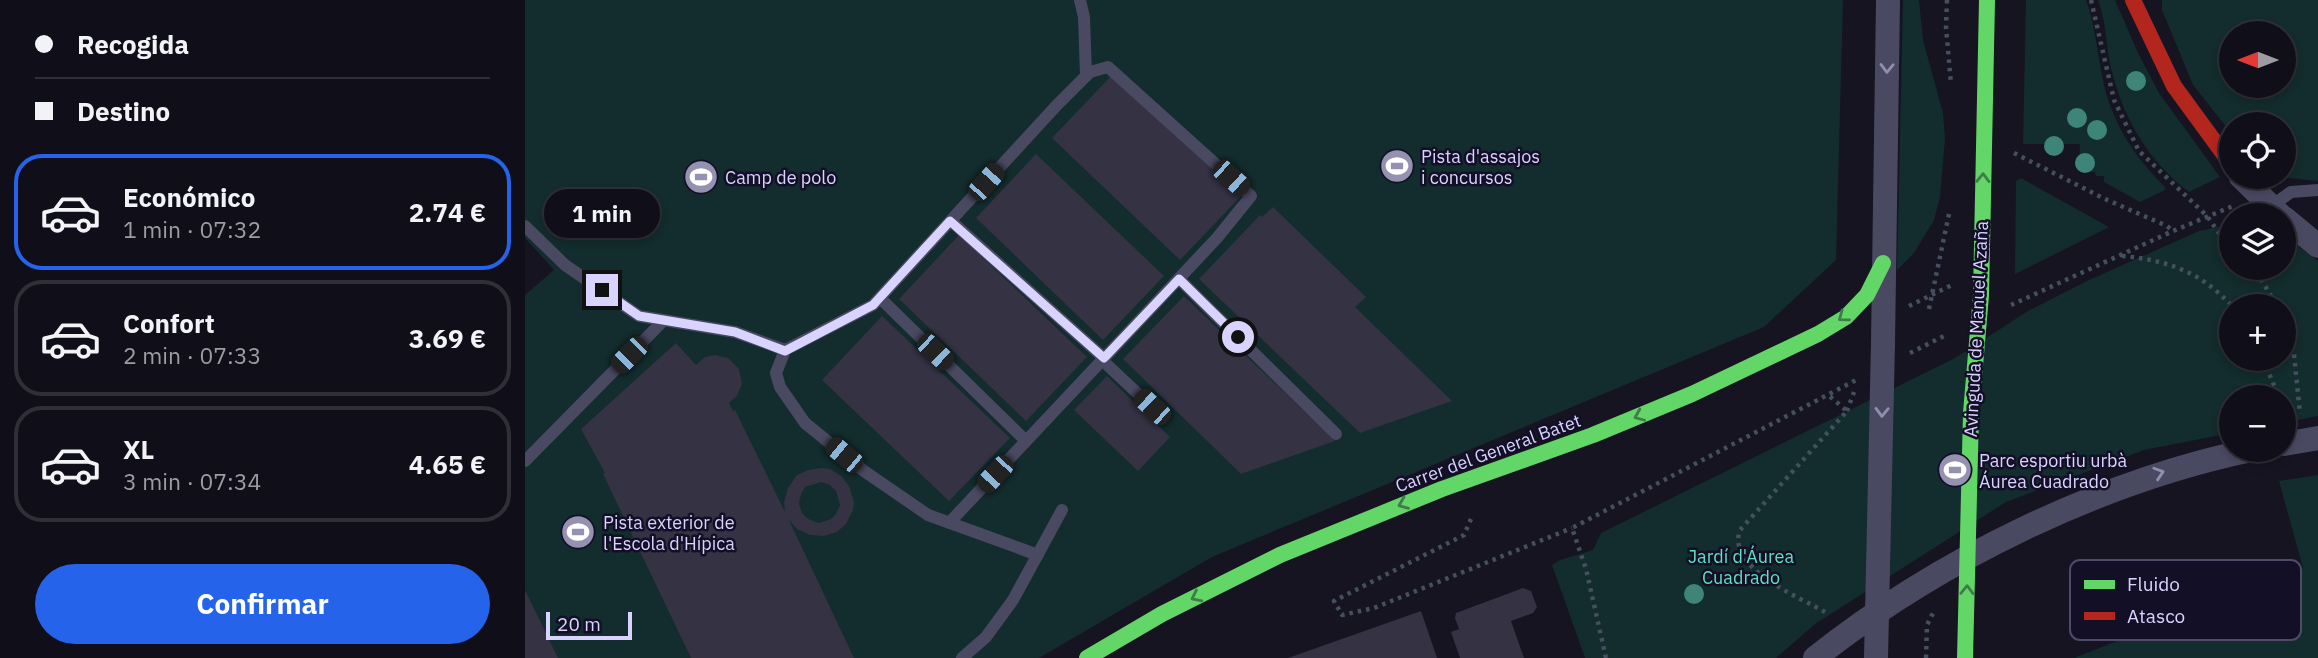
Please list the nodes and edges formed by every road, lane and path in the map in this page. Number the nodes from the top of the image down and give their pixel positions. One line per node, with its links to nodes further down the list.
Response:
1 (1080, 0): 7 (lane)
2 (1888, 0): 23 (street, one-way to 23)
3 (1947, 0): 8 (path)
4 (1987, 0): 51 (street, Avinguda de Manuel Azaña, one-way to 4, bridge)
5 (2091, 0): 20 (path)
6 (2133, 0): 9 (street)
7 (1086, 76): 16 (lane); 24 (lane)
8 (1952, 93)
9 (2219, 149)
10 (2011, 154): 19 (path)
11 (2253, 189): 13 (street)
12 (2318, 190): 14 (lane)
13 (2268, 203)
14 (2284, 203)
15 (1950, 208): 27 (path, Avinguda de Manuel Azaña)
16 (950, 221): 26 (lane); 30 (lane)
17 (525, 226): 28 (lane)
18 (2296, 228): 21 (street)
19 (2172, 231)
20 (2219, 233)
21 (2318, 246)
22 (2119, 256): 25 (path)
23 (1883, 263): 48 (street, Carrer del General Batet, one-way to 48); 50 (street, one-way to 50, bridge)
24 (1179, 279): 30 (lane); 35 (lane)
25 (2221, 294)
26 (880, 298): 29 (lane); 37 (lane)
27 (1929, 309)
28 (664, 320): 29 (lane); 40 (lane)
29 (785, 351): 43 (lane)
30 (1103, 359): 33 (lane); 37 (lane)
31 (2296, 365): 34 (path)
32 (1827, 394): 46 (path)
33 (1152, 407)
34 (2300, 415)
35 (1336, 434)
36 (2318, 438): 38 (street)
37 (1026, 441): 43 (lane)
38 (2296, 442)
39 (2219, 457): 49 (street, one-way to 39)
40 (525, 461)
41 (1062, 510): 45 (lane)
42 (1471, 519): 44 (path)
43 (949, 523): 45 (lane)
44 (1572, 528)
45 (1038, 555): 47 (lane)
46 (1825, 612)
47 (962, 658)
48 (1087, 658)
49 (1815, 658)
50 (1877, 658)
51 (1965, 658)

